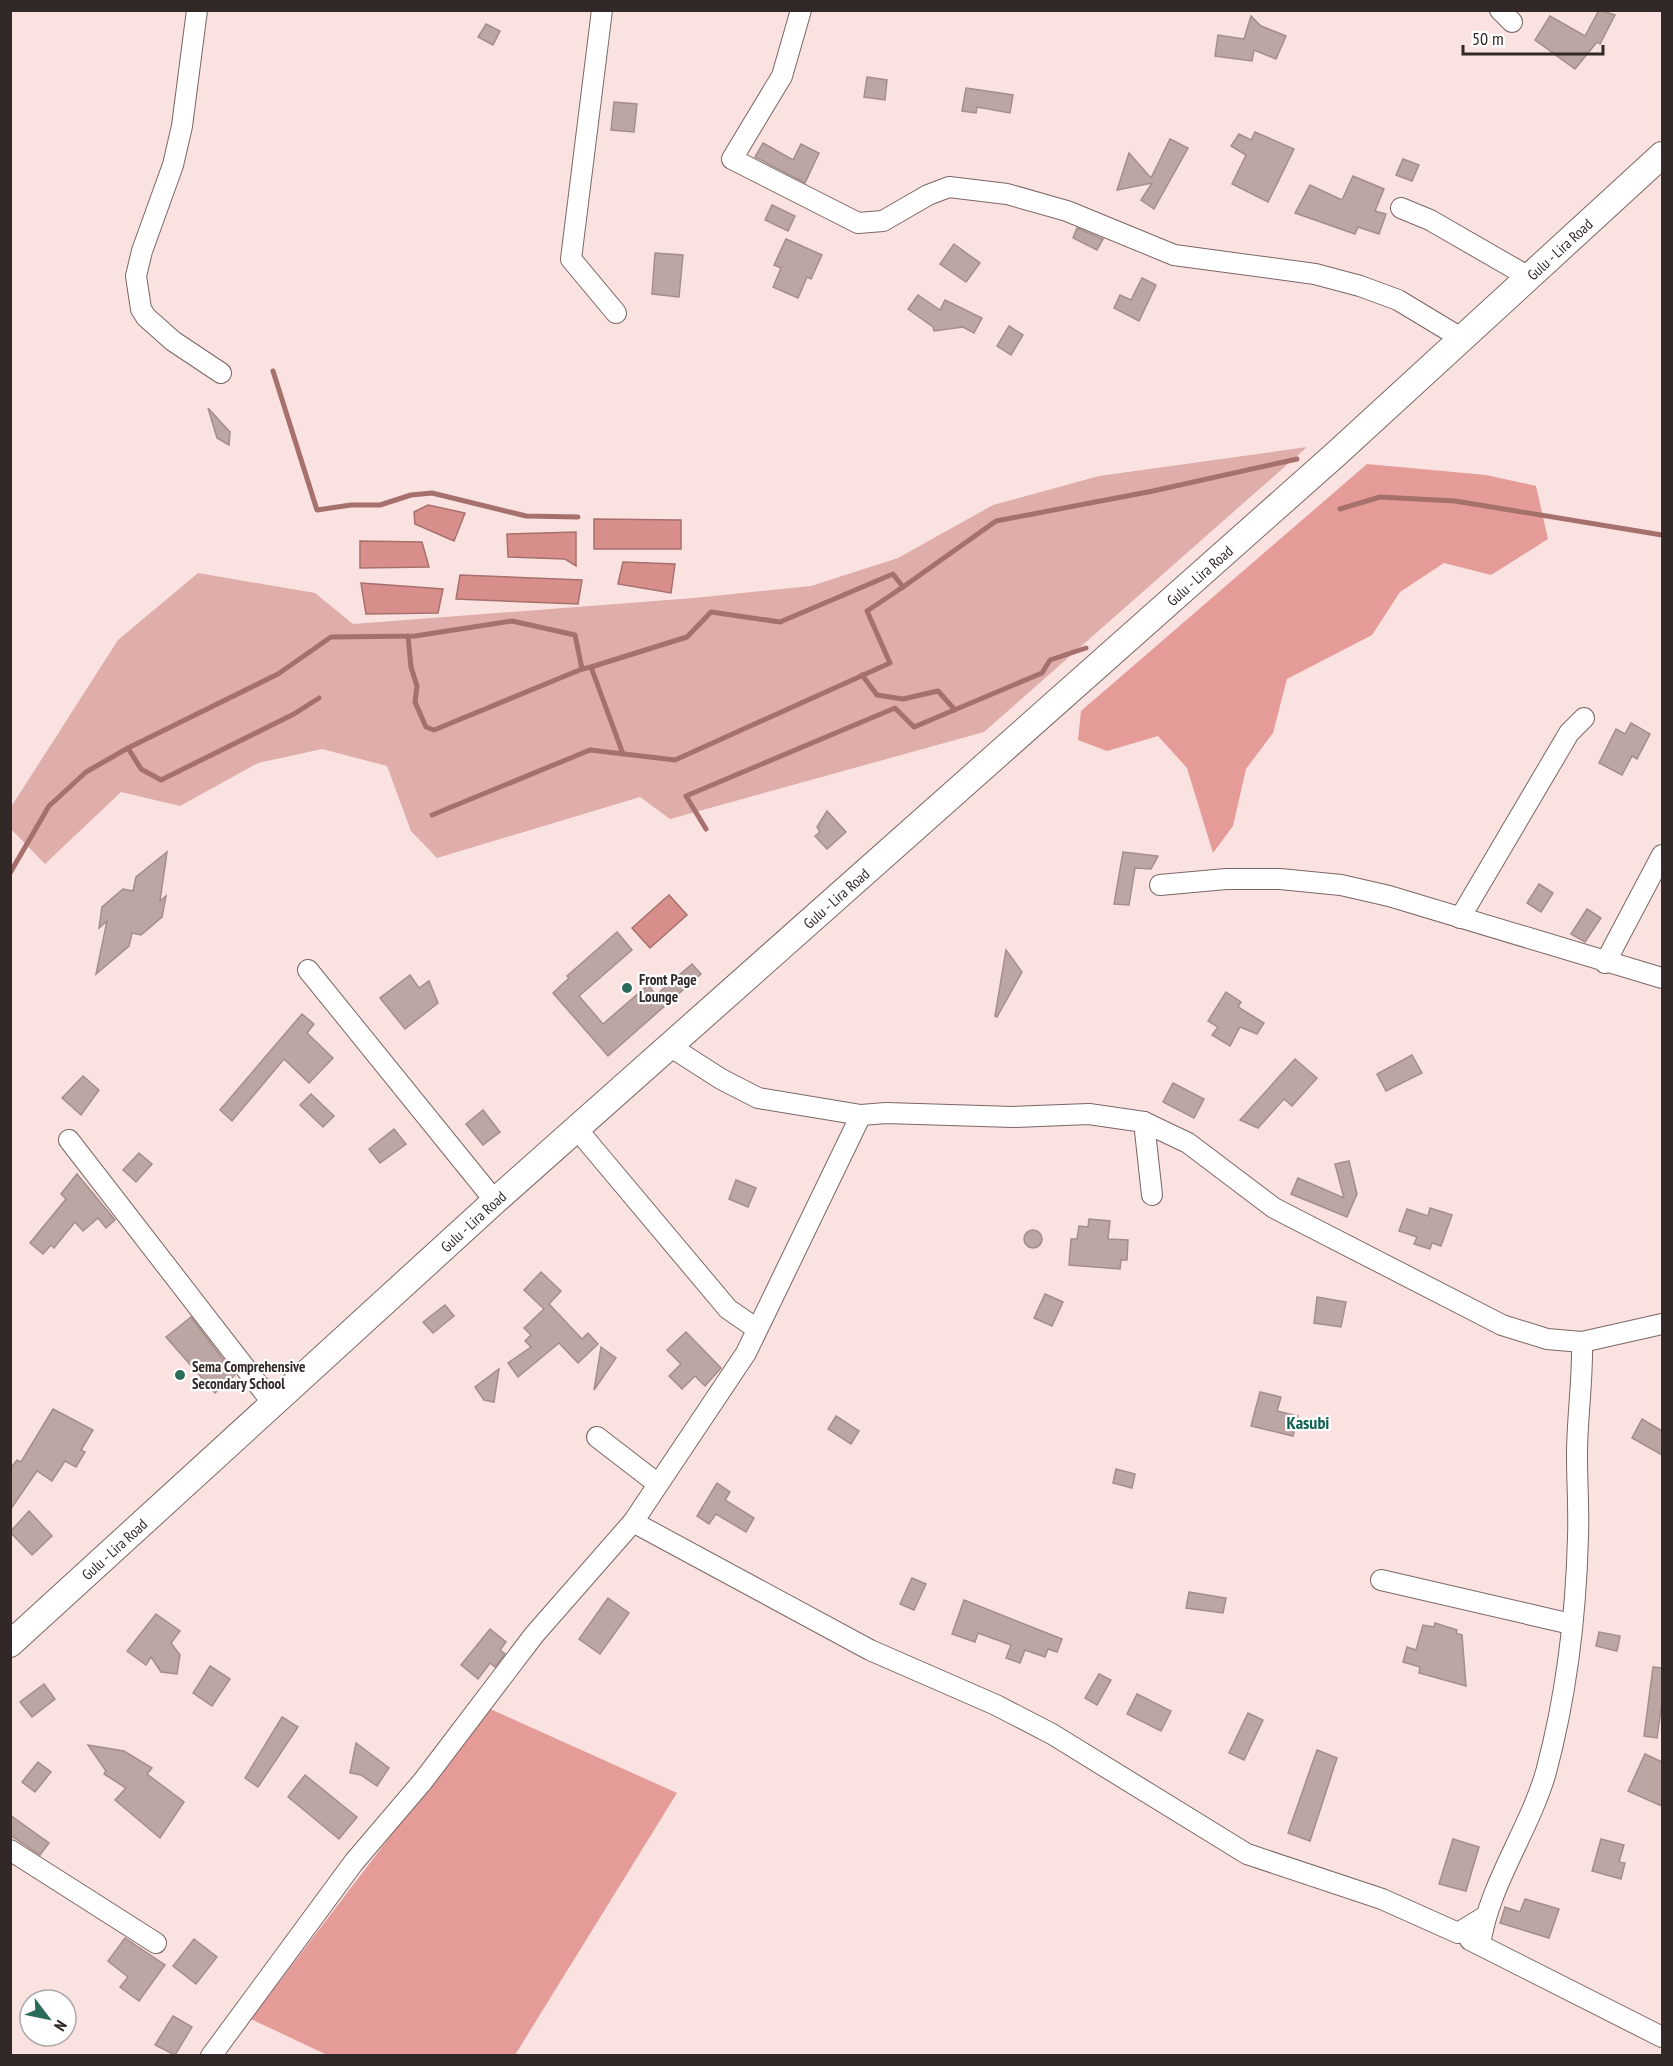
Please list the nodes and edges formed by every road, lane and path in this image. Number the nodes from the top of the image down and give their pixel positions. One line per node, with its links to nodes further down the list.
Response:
1 (197, 10): 9 (street)
2 (602, 10): 7 (street)
3 (801, 10): 8 (street)
4 (1662, 155): 6 (main road, Gulu - Lira Road)
5 (1401, 207): 6 (street)
6 (1529, 278): 8 (main road, Gulu - Lira Road)
7 (616, 313)
8 (1461, 338): 17 (main road, Gulu - Lira Road)
9 (221, 373)
10 (1584, 718): 13 (street)
11 (1662, 855): 14 (street)
12 (1160, 885): 13 (street)
13 (1460, 918): 14 (street)
14 (1605, 963): 16 (street)
15 (308, 970): 23 (street)
16 (1662, 978)
17 (668, 1045): 18 (street); 20 (main road, Gulu - Lira Road)
18 (861, 1115): 19 (street); 25 (street)
19 (1144, 1122): 22 (street); 26 (street)
20 (576, 1128): 23 (main road, Gulu - Lira Road); 25 (street)
21 (69, 1140): 27 (street)
22 (1152, 1195)
23 (495, 1201): 27 (main road, Gulu - Lira Road)
24 (1662, 1324): 26 (street)
25 (757, 1329): 29 (street)
26 (1582, 1342): 32 (street)
27 (274, 1405): 33 (main road, Gulu - Lira Road)
28 (597, 1437): 29 (street)
29 (658, 1484): 30 (street)
30 (633, 1522): 36 (street); 40 (street)
31 (1381, 1580): 32 (street)
32 (1571, 1624): 35 (street)
33 (10, 1644)
34 (10, 1850): 37 (street)
35 (1484, 1917): 36 (street); 38 (street)
36 (1458, 1933): 38 (street)
37 (156, 1943)
38 (1479, 1945): 39 (street)
39 (1662, 2037)
40 (212, 2055)

